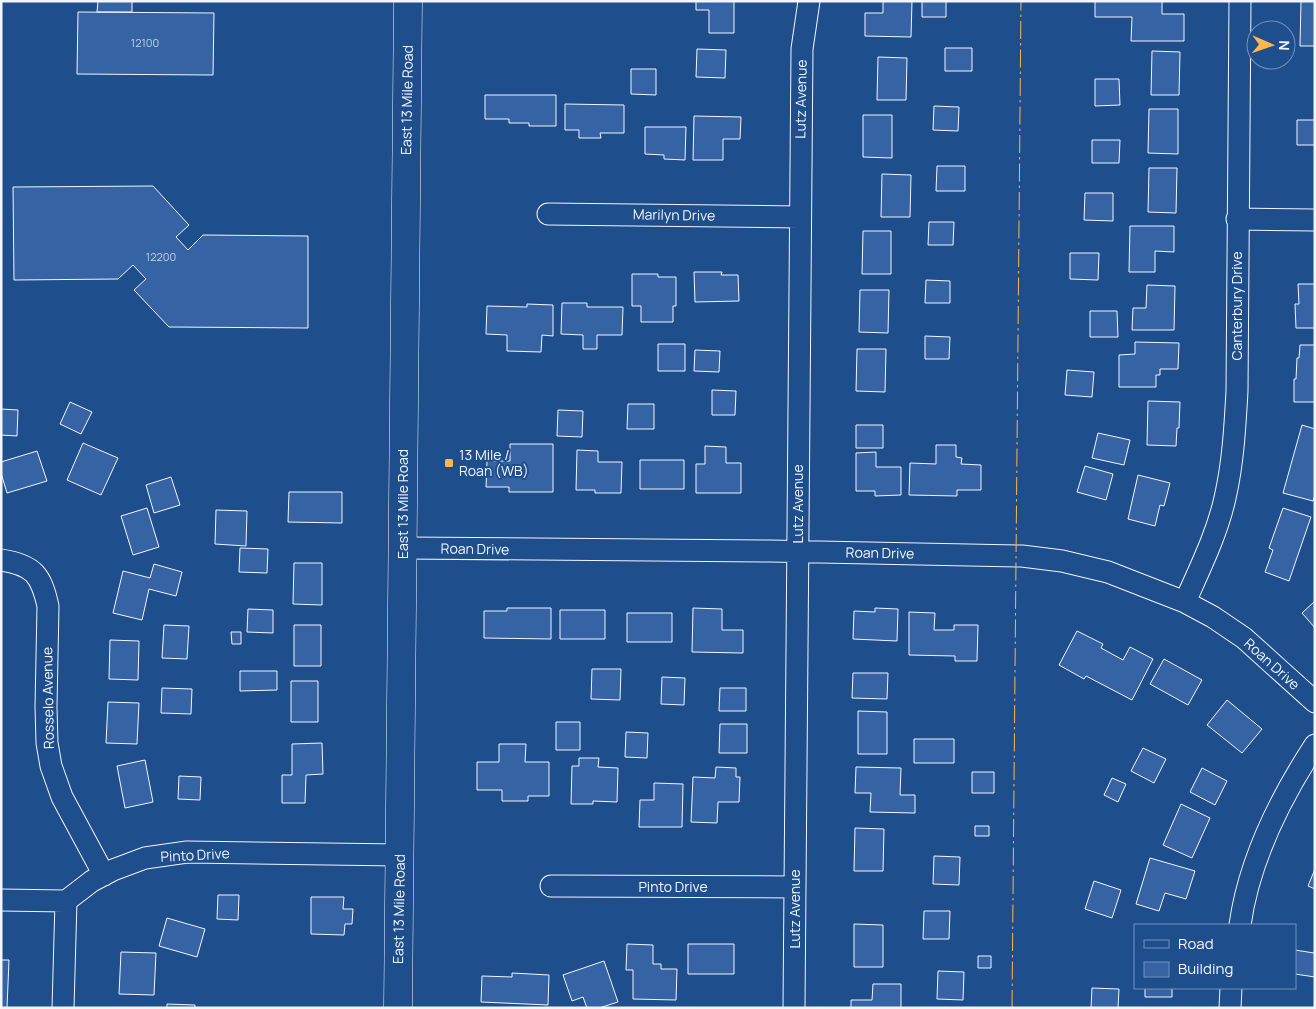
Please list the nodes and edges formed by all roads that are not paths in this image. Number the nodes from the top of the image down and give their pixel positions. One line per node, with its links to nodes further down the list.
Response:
1 (408, 1): 8 (main road, East 13 Mile Road)
2 (809, 1): 5 (street, Lutz Avenue)
3 (1240, 1): 6 (street, Canterbury Drive)
4 (548, 214): 5 (street, Marilyn Drive)
5 (800, 217): 9 (street, Lutz Avenue)
6 (1237, 219): 7 (street); 11 (street, Canterbury Drive)
7 (1315, 220)
8 (403, 548): 9 (street, Roan Drive); 14 (main road, East 13 Mile Road)
9 (798, 552): 11 (street, Roan Drive); 17 (street, Lutz Avenue)
10 (1, 560): 15 (street, Rosselo Avenue)
11 (1185, 602): 12 (street, Roan Drive)
12 (1315, 702)
13 (1315, 745): 20 (street)
14 (400, 854): 15 (street, Pinto Drive); 23 (main road, East 13 Mile Road)
15 (104, 875): 19 (street, Pinto Drive)
16 (550, 886): 17 (street, Pinto Drive)
17 (795, 888): 24 (street, Lutz Avenue)
18 (1, 900): 19 (street)
19 (66, 901): 22 (street)
20 (1240, 924)
21 (1231, 989): 25 (street)
22 (63, 1008)
23 (398, 1008)
24 (794, 1008)
25 (1230, 1008)

